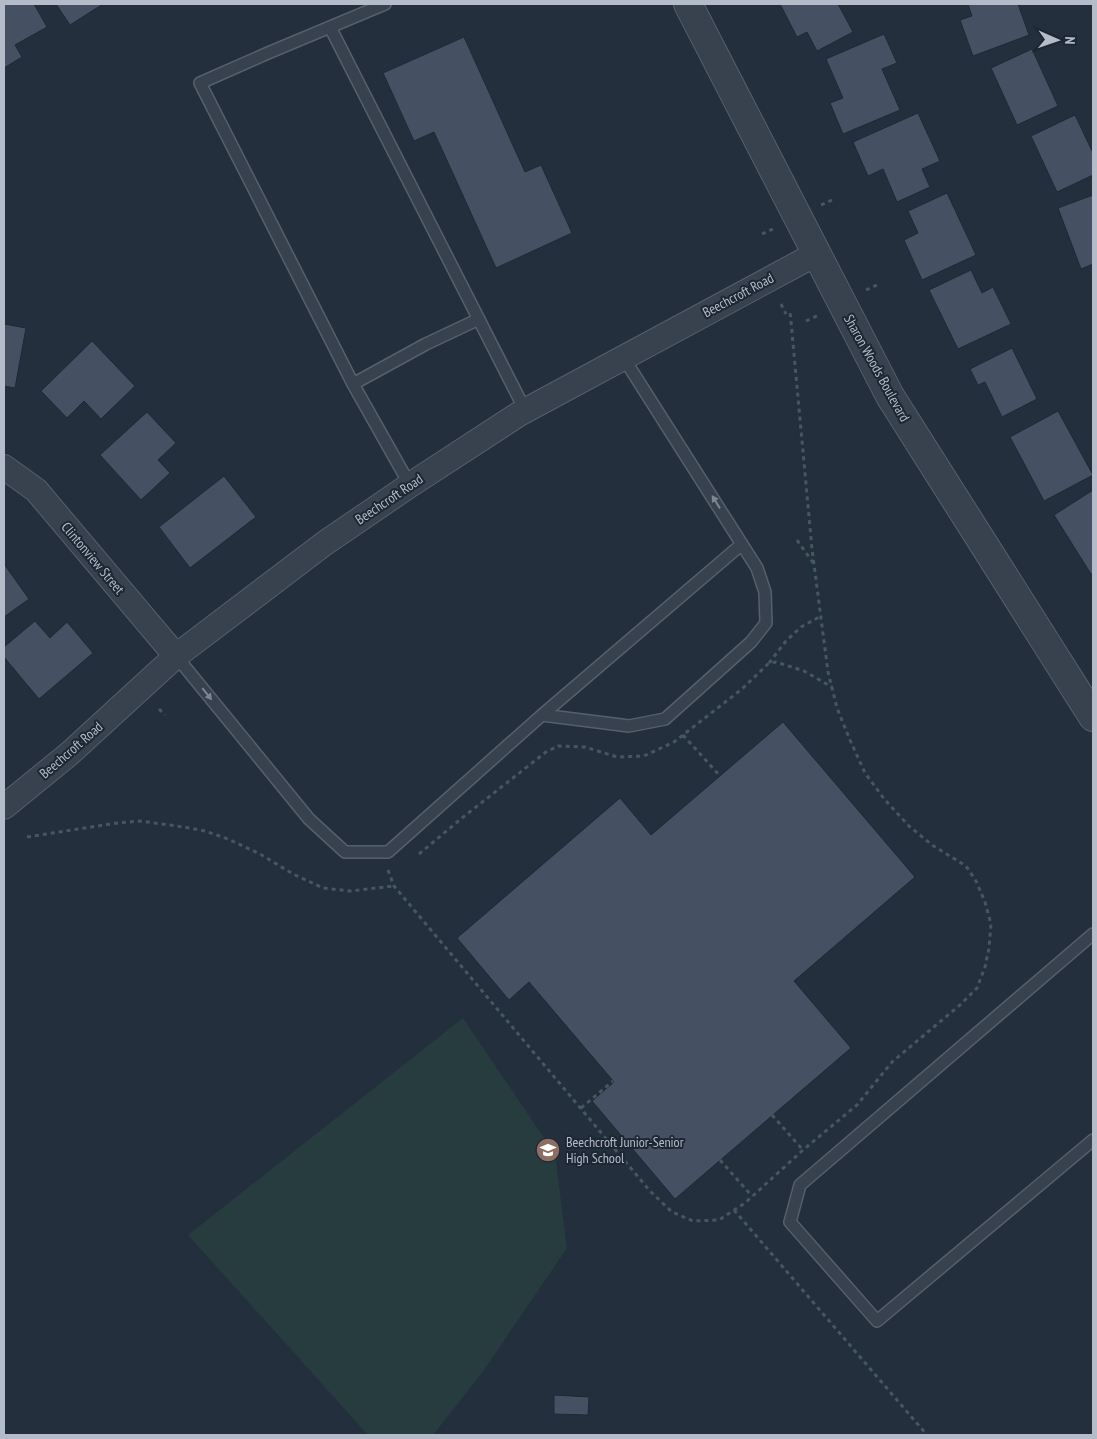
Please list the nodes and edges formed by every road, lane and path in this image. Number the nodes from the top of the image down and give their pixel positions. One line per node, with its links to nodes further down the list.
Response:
1 (384, 4): 3 (lane)
2 (688, 4): 8 (street, Sharon Woods Boulevard)
3 (330, 26): 15 (lane); 18 (lane)
4 (832, 200): 5 (path)
5 (820, 205)
6 (776, 227): 7 (path)
7 (762, 234)
8 (816, 254): 17 (street, Beechcroft Road); 32 (street, Sharon Woods Boulevard)
9 (877, 285): 10 (path)
10 (864, 292)
11 (781, 304): 13 (path)
12 (790, 311): 24 (path)
13 (786, 314)
14 (820, 315): 16 (path)
15 (479, 318): 18 (lane); 19 (lane)
16 (806, 322)
17 (623, 357): 19 (street, Beechcroft Road); 23 (lane, one-way to 17)
18 (354, 384): 21 (lane)
19 (525, 410): 21 (street, Beechcroft Road)
20 (4, 467): 26 (street, Clintonview Street)
21 (410, 485): 26 (street, Beechcroft Road)
22 (796, 540): 24 (path)
23 (742, 544): 31 (lane); 31 (lane)
24 (815, 565): 25 (path)
25 (821, 616): 27 (path); 28 (path)
26 (176, 656): 35 (street, Beechcroft Road); 37 (lane, one-way to 37)
27 (768, 664): 28 (path); 33 (path)
28 (832, 687): 47 (path)
29 (159, 709): 30 (path)
30 (165, 715)
31 (542, 715): 37 (lane)
32 (1093, 717)
33 (683, 735): 34 (path); 38 (path)
34 (720, 776)
35 (4, 806)
36 (27, 837): 41 (path)
37 (380, 852): 40 (path)
38 (414, 857)
39 (395, 870): 40 (path)
40 (389, 874): 41 (path)
41 (394, 886): 44 (path)
42 (1093, 934): 46 (lane)
43 (613, 1081): 44 (path)
44 (581, 1108): 50 (path)
45 (772, 1116): 47 (path)
46 (1093, 1140)
47 (803, 1150): 49 (path)
48 (720, 1160): 49 (path)
49 (752, 1196): 50 (path)
50 (734, 1210): 51 (path)
51 (927, 1435)

